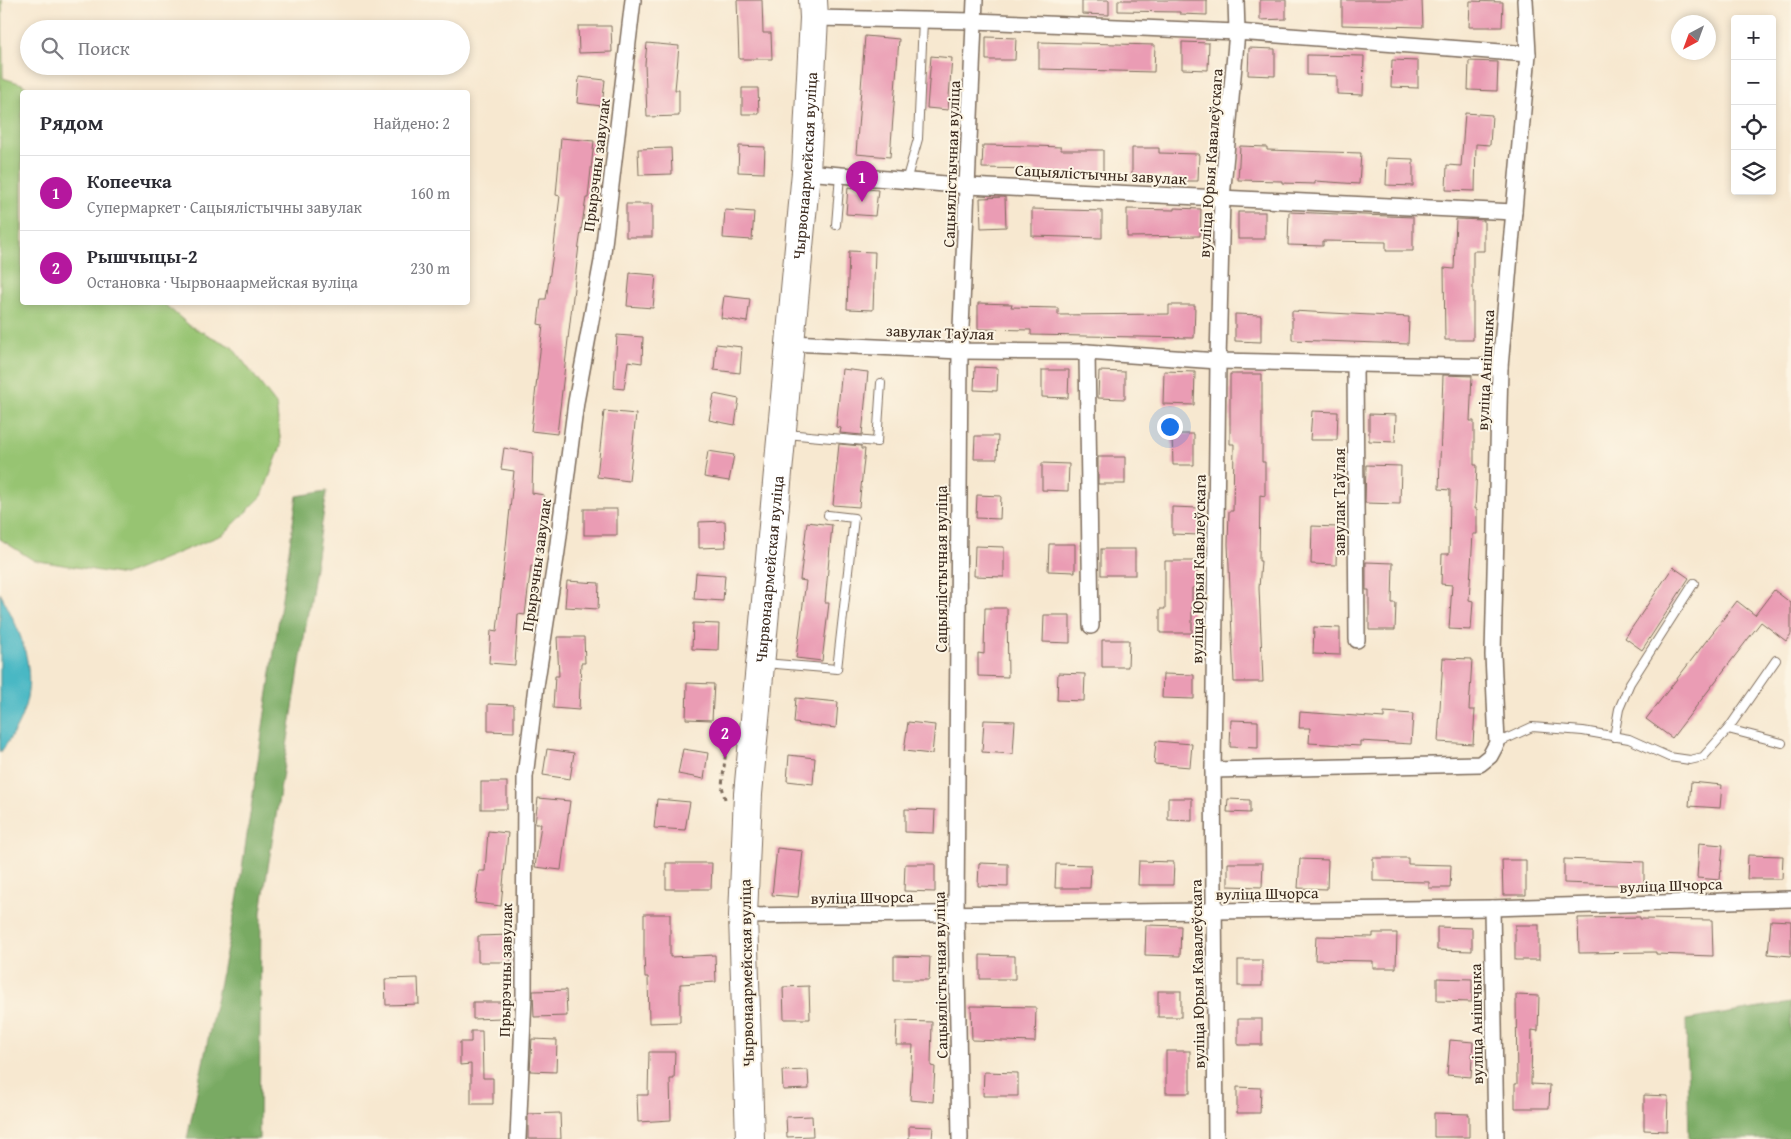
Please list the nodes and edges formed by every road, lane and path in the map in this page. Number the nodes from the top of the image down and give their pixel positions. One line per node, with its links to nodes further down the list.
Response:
1 (633, 0): 41 (street, Прырэчны завулак)
2 (975, 0): 7 (street, Сацыялістычная вуліца)
3 (1236, 0): 8 (street, вуліца Юрыя Кавалеўскага)
4 (1525, 0): 9 (street, вуліца Анішчыка)
5 (813, 9): 6 (street); 10 (highway, Чырвонаармейская вуліца)
6 (923, 20): 7 (street); 12 (lane)
7 (974, 21): 8 (street); 13 (street, Сацыялістычная вуліца)
8 (1237, 32): 9 (street); 14 (street, вуліца Юрыя Кавалеўскага)
9 (1528, 54): 15 (street, вуліца Анішчыка)
10 (806, 172): 11 (street, Сацыялістычны завулак); 17 (highway, Чырвонаармейская вуліца)
11 (840, 175): 12 (street, Сацыялістычны завулак); 16 (lane)
12 (906, 181): 13 (street, Сацыялістычны завулак)
13 (968, 186): 14 (street, Сацыялістычны завулак); 18 (street, Сацыялістычная вуліца)
14 (1222, 198): 15 (street, Сацыялістычны завулак); 20 (street, вуліца Юрыя Кавалеўскага)
15 (1514, 212): 22 (street, вуліца Анішчыка)
16 (836, 225)
17 (791, 343): 18 (street, завулак Таўлая); 24 (highway, Чырвонаармейская вуліца)
18 (960, 352): 19 (street, завулак Таўлая); 39 (street, Сацыялістычная вуліца)
19 (1087, 352): 20 (street, завулак Таўлая); 27 (street)
20 (1218, 361): 21 (street, завулак Таўлая); 35 (street, вуліца Юрыя Кавалеўскага)
21 (1355, 364): 22 (street, завулак Таўлая); 28 (street, завулак Таўлая)
22 (1500, 367): 33 (street, вуліца Анішчыка)
23 (881, 383): 24 (lane)
24 (782, 434): 30 (highway, Чырвонаармейская вуліца)
25 (828, 515): 30 (lane)
26 (1694, 583): 32 (lane)
27 (1091, 626)
28 (1357, 640)
29 (1776, 660): 31 (lane)
30 (759, 662): 40 (highway, Чырвонаармейская вуліца)
31 (1728, 729): 32 (lane); 34 (lane)
32 (1614, 737): 33 (lane)
33 (1497, 743): 35 (street)
34 (1782, 743)
35 (1213, 770): 38 (street, вуліца Юрыя Кавалеўскага)
36 (1791, 899): 37 (street, вуліца Шчорса)
37 (1492, 908): 38 (street, вуліца Шчорса); 45 (street, вуліца Анішчыка)
38 (1213, 912): 39 (street, вуліца Шчорса); 44 (street, вуліца Юрыя Кавалеўскага)
39 (956, 914): 40 (street, вуліца Шчорса); 43 (street, Сацыялістычная вуліца)
40 (742, 916): 42 (highway, Чырвонаармейская вуліца)
41 (518, 1139)
42 (750, 1139)
43 (960, 1139)
44 (1216, 1139)
45 (1496, 1139)

